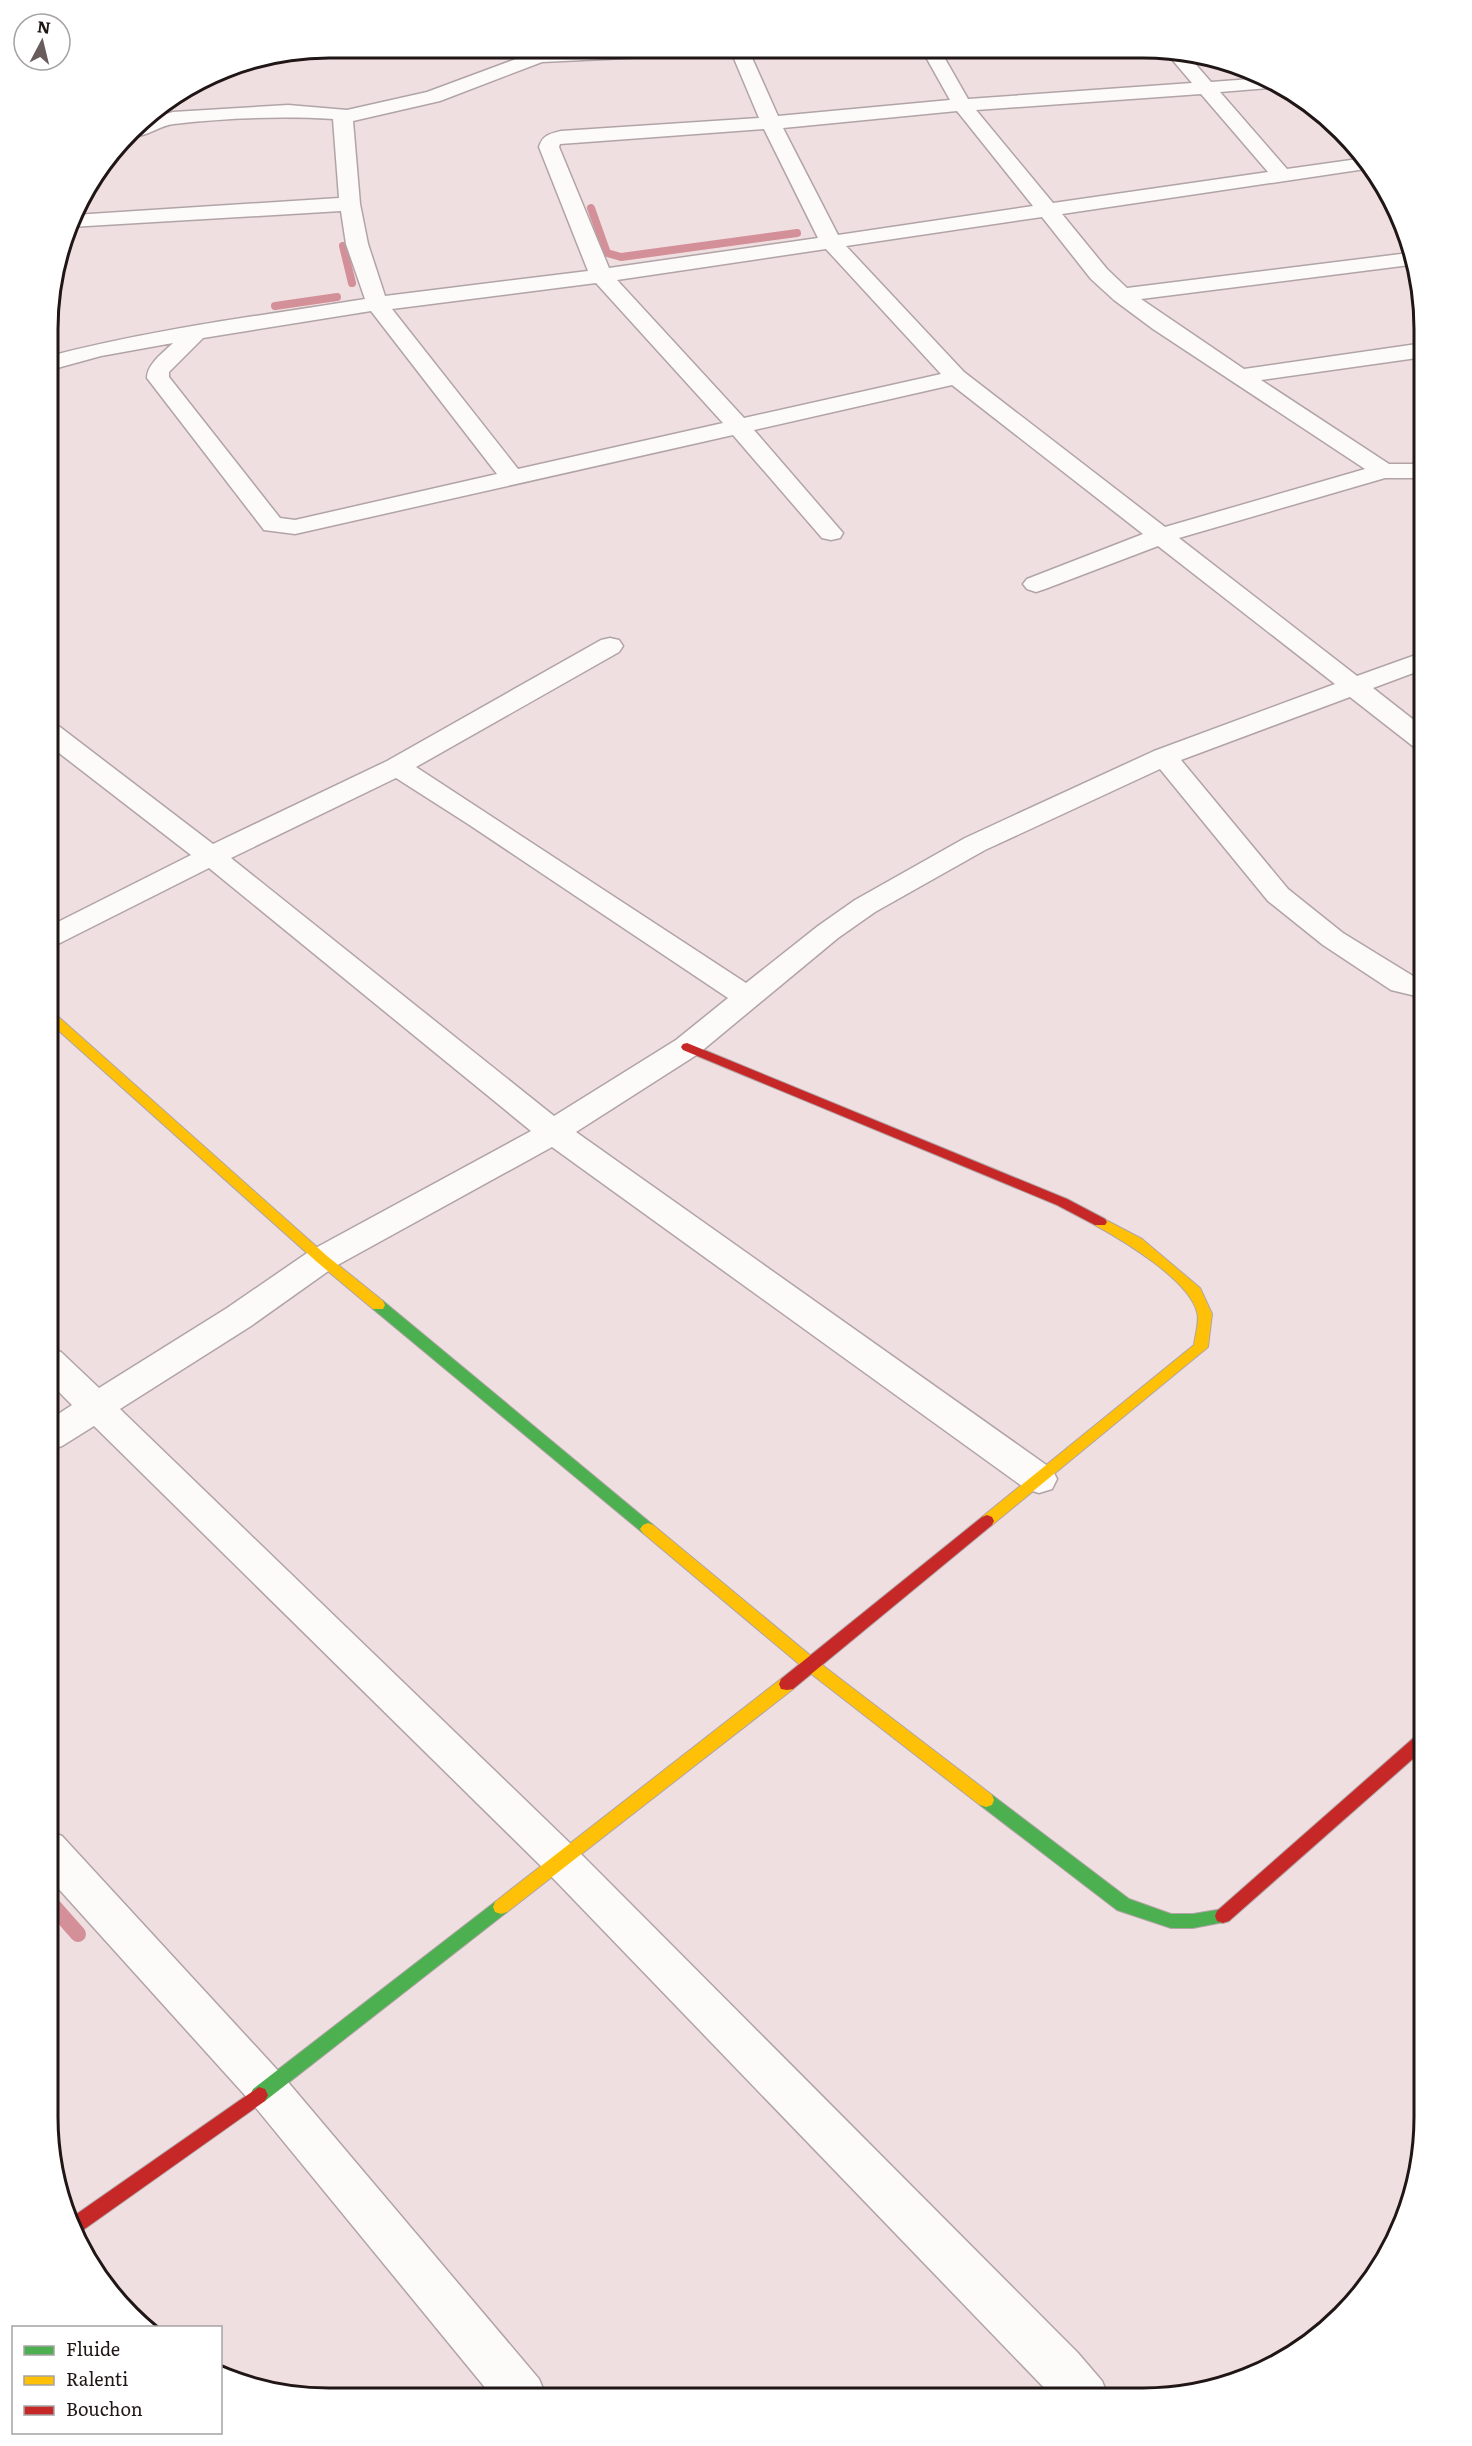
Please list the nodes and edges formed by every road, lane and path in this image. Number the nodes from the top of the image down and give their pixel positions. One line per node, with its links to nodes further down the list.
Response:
1 (536, 58): 8 (street)
2 (743, 58): 10 (street)
3 (936, 58): 7 (street)
4 (1183, 62): 6 (street)
5 (1258, 84): 6 (street)
6 (1207, 89): 7 (street); 12 (street)
7 (962, 105): 10 (street); 14 (street)
8 (343, 117): 9 (street); 13 (street)
9 (156, 122)
10 (771, 123): 16 (street); 18 (street)
11 (1357, 165): 12 (street)
12 (1281, 174): 14 (street)
13 (350, 204): 15 (street); 20 (street)
14 (1046, 209): 16 (street); 19 (street)
15 (81, 220)
16 (831, 242): 18 (street); 24 (street)
17 (1404, 260): 19 (street)
18 (601, 276): 20 (street); 26 (street)
19 (1122, 295): 25 (street)
20 (377, 304): 21 (street); 29 (street)
21 (196, 332): 23 (street); 29 (street)
22 (1414, 351): 25 (street)
23 (58, 361)
24 (956, 376): 26 (street); 31 (street)
25 (1242, 376): 27 (street)
26 (738, 426): 29 (street); 30 (street)
27 (1384, 471): 28 (street); 31 (street)
28 (1414, 471)
29 (512, 477)
30 (831, 533)
31 (1161, 536): 32 (street); 35 (street)
32 (1036, 584)
33 (610, 646): 39 (street)
34 (1414, 664): 35 (street)
35 (1353, 687): 36 (street); 38 (street)
36 (1414, 733)
37 (58, 738): 40 (street)
38 (1164, 758): 42 (street); 43 (street)
39 (397, 767): 40 (street); 43 (street)
40 (211, 856): 41 (street); 46 (street)
41 (58, 934)
42 (1414, 986)
43 (747, 998): 45 (street)
44 (58, 1022): 47 (street)
45 (687, 1047): 46 (street); 51 (street)
46 (553, 1132): 47 (street); 51 (street)
47 (322, 1260): 49 (street); 52 (street)
48 (58, 1370): 49 (street)
49 (96, 1407): 50 (street); 55 (street)
50 (58, 1431)
51 (1039, 1479): 52 (street)
52 (811, 1665): 53 (street); 55 (street)
53 (1414, 1748)
54 (58, 1859): 56 (street)
55 (561, 1860): 56 (street); 59 (street)
56 (267, 2089): 57 (street); 58 (street)
57 (80, 2222)
58 (515, 2388)
59 (1077, 2388)

